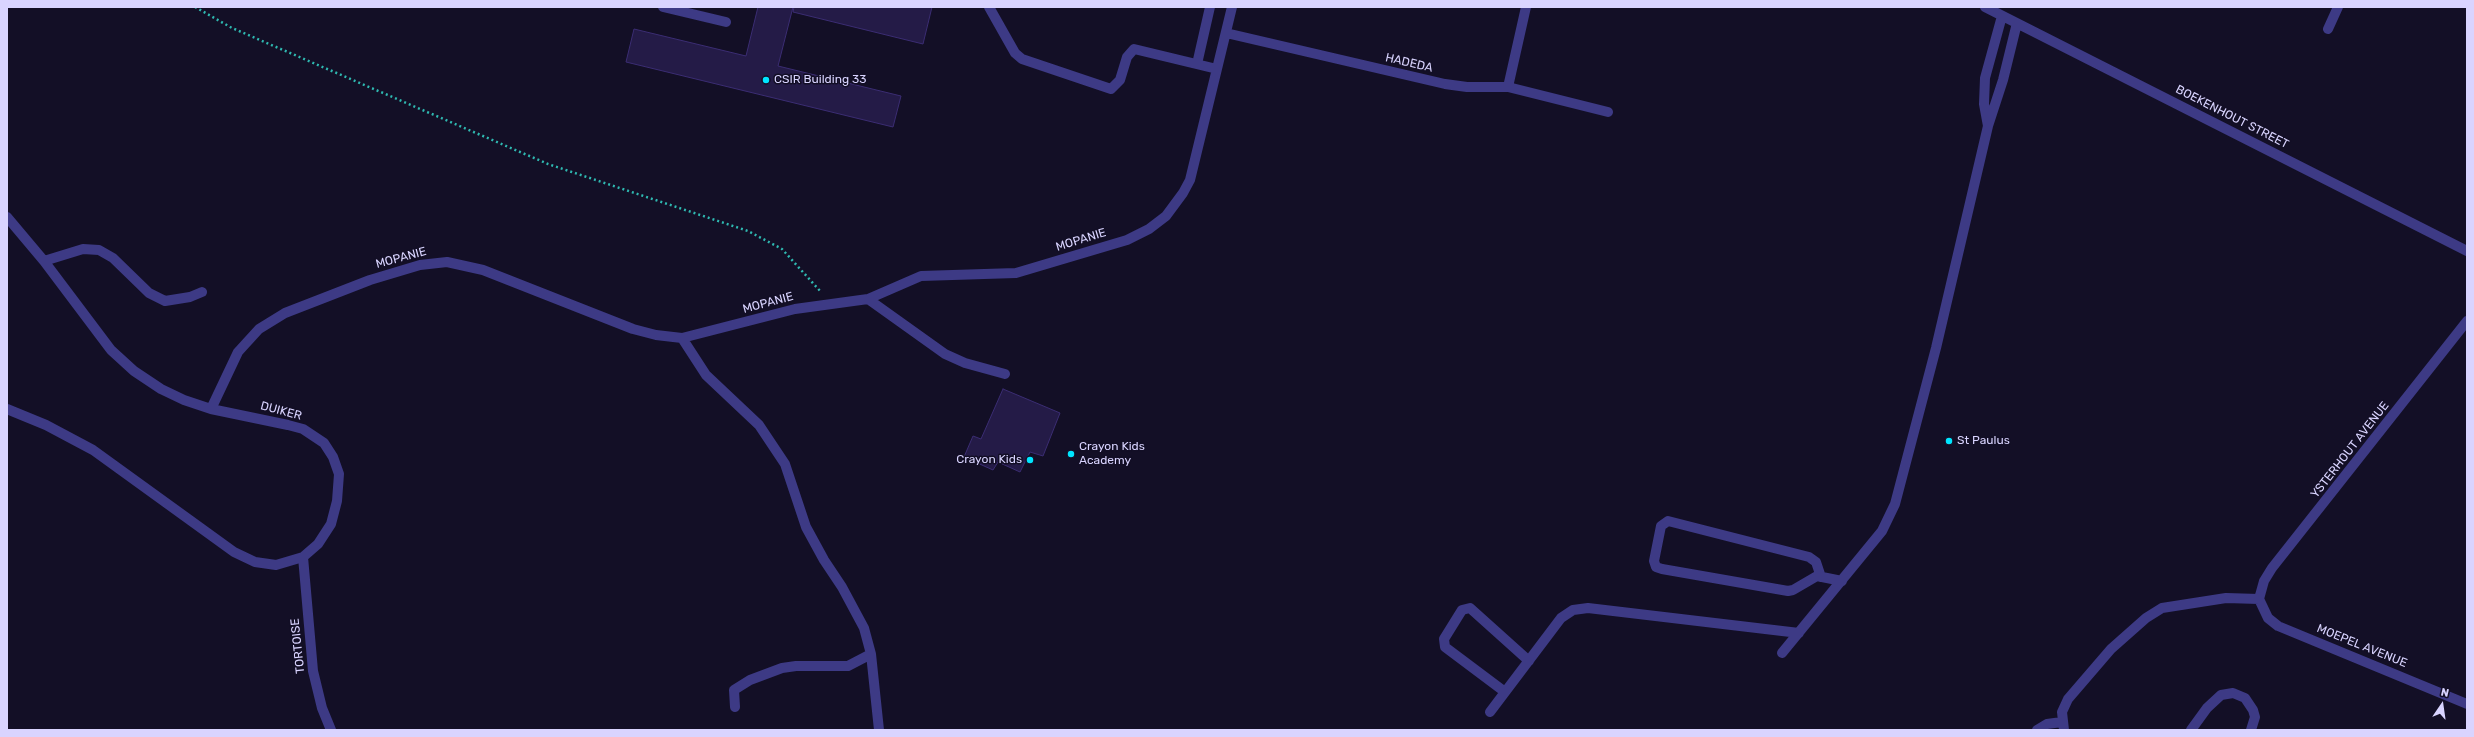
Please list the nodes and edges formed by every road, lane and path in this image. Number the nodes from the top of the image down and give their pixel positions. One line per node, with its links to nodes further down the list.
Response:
1 (195, 7): 23 (path)
2 (663, 7): 10 (street)
3 (989, 7): 14 (street)
4 (1210, 7): 14 (street)
5 (1232, 7): 13 (street, MOPANIE)
6 (1526, 7): 16 (street)
7 (1985, 7): 9 (street, BOEKENHOUT STREET)
8 (2338, 7): 12 (street)
9 (2002, 16): 11 (street, BOEKENHOUT STREET); 18 (street)
10 (726, 22)
11 (2018, 22): 18 (street); 20 (street, BOEKENHOUT STREET)
12 (2328, 29)
13 (1226, 33): 15 (street, MOPANIE); 16 (street, HADEDA)
14 (1197, 64): 15 (street)
15 (1217, 69): 24 (street, MOPANIE)
16 (1508, 87): 17 (street, HADEDA)
17 (1608, 112)
18 (1988, 126): 32 (street)
19 (7, 217): 21 (street, DUIKER)
20 (2467, 251)
21 (44, 261): 22 (street); 29 (street, DUIKER)
22 (202, 292)
23 (822, 293)
24 (868, 299): 26 (street, MOPANIE); 27 (street)
25 (2467, 321): 33 (street, YSTERHOUT AVENUE)
26 (682, 338): 29 (street, MOPANIE); 36 (street)
27 (1005, 374)
28 (7, 409): 30 (street, DUIKER)
29 (211, 409): 30 (street, DUIKER)
30 (303, 557): 43 (street, TORTOISE)
31 (1821, 576): 31 (street); 32 (street)
32 (1842, 581): 34 (street)
33 (2259, 599): 39 (street, MOEPEL AVENUE); 42 (street)
34 (1799, 633): 35 (street); 37 (street)
35 (1782, 653)
36 (870, 654): 40 (street); 44 (street)
37 (1529, 661): 38 (street); 38 (street)
38 (1505, 692): 41 (street)
39 (2467, 704)
40 (735, 707)
41 (1490, 712)
42 (2063, 726): 45 (street)
43 (331, 730)
44 (879, 730)
45 (2037, 730)
46 (2191, 730): 47 (street)
47 (2251, 730)

